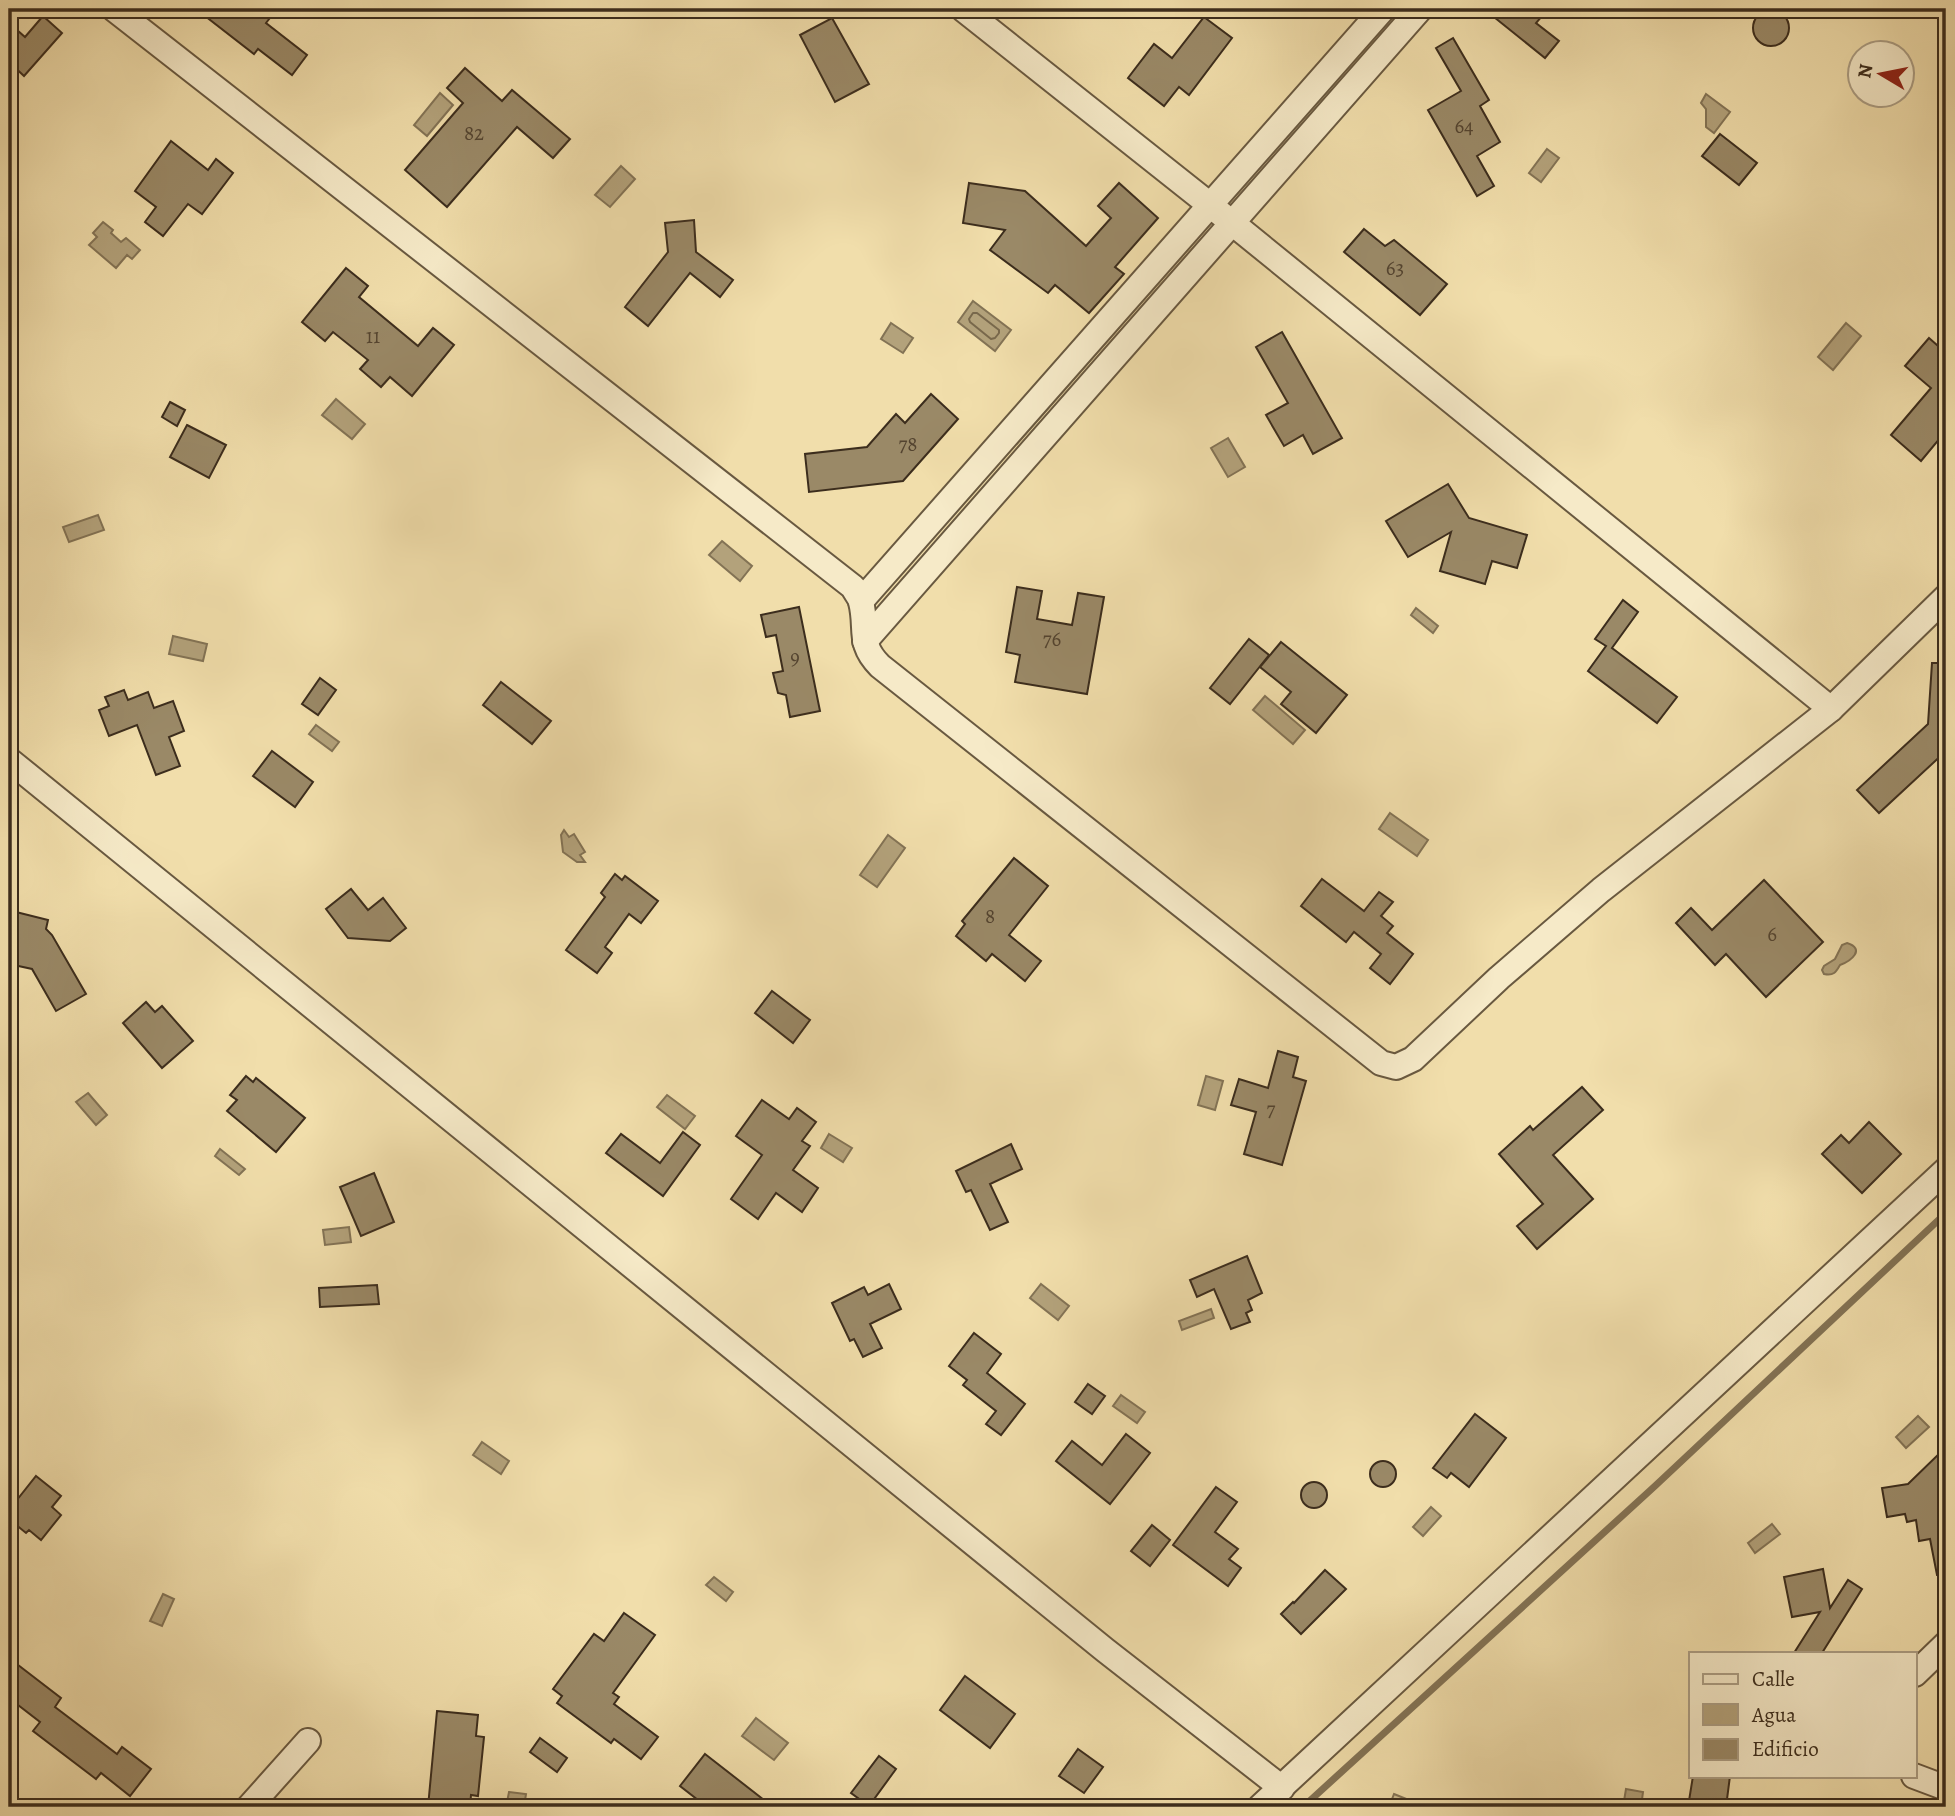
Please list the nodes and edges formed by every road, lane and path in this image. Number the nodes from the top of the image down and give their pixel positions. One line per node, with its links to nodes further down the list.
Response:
1 (114, 9): 8 (street)
2 (963, 9): 5 (street)
3 (1383, 9): 5 (street)
4 (1420, 9): 6 (street)
5 (1210, 205): 6 (street); 8 (street)
6 (1231, 222): 9 (street); 10 (street)
7 (1946, 597): 10 (street)
8 (861, 601): 9 (street)
9 (865, 641): 10 (street)
10 (1831, 709)
11 (9, 760): 17 (street)
12 (1946, 1170): 17 (street)
13 (1946, 1644): 14 (street)
14 (1916, 1673)
15 (308, 1741): 19 (street)
16 (1916, 1777): 18 (street)
17 (1282, 1788): 20 (street)
18 (1946, 1788)
19 (249, 1807)
20 (1260, 1807)

